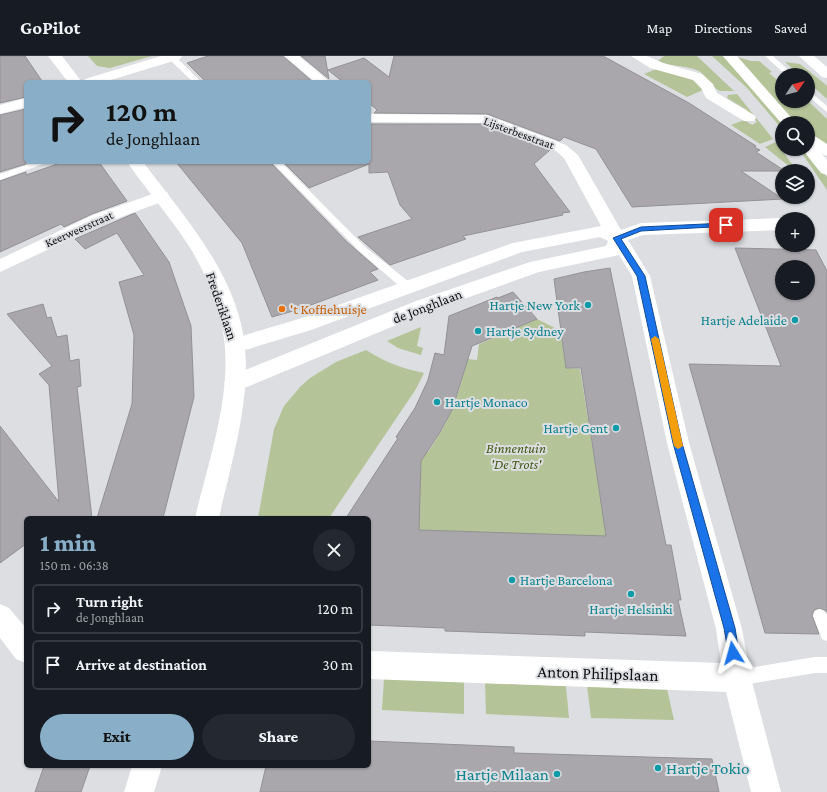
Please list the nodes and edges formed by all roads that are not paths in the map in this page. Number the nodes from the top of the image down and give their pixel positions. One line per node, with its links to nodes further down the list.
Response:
1 (55, 56): 11 (street)
2 (174, 56): 12 (street); 13 (lane)
3 (291, 56): 14 (street)
4 (638, 56): 21 (street)
5 (730, 56): 19 (street)
6 (769, 56): 9 (lane)
7 (806, 56): 10 (street)
8 (824, 56): 10 (street)
9 (782, 68)
10 (824, 72)
11 (73, 80)
12 (96, 80)
13 (195, 80)
14 (321, 80)
15 (815, 99): 18 (lane)
16 (24, 103): 17 (street)
17 (0, 110)
18 (827, 110)
19 (783, 116)
20 (371, 118): 32 (street, Lijsterbesstraat)
21 (749, 118)
22 (815, 143): 23 (street)
23 (827, 151)
24 (815, 155): 28 (street)
25 (38, 164): 29 (lane)
26 (137, 164): 30 (street, Frederiklaan)
27 (278, 164): 34 (lane)
28 (827, 170)
29 (0, 178)
30 (161, 196): 33 (street, Keerweerstraat); 36 (street, Frederiklaan)
31 (775, 224): 32 (street)
32 (617, 238): 34 (street, de Jonghlaan); 35 (street, de Jonghlaan); 45 (street, Lijsterbesstraat)
33 (0, 266)
34 (409, 288): 35 (street); 36 (street, de Jonghlaan)
35 (423, 306): 37 (street, de Jonghlaan)
36 (235, 345): 37 (street, Frederiklaan)
37 (235, 383): 38 (street, Frederiklaan)
38 (207, 516)
39 (820, 616): 41 (lane)
40 (0, 617): 42 (street)
41 (827, 634)
42 (24, 647)
43 (371, 665): 45 (street, Anton Philipslaan)
44 (827, 665): 45 (lane, Anton Philipslaan)
45 (737, 678): 48 (street, Lijsterbesstraat)
46 (146, 768): 47 (street)
47 (139, 792)
48 (766, 792)

